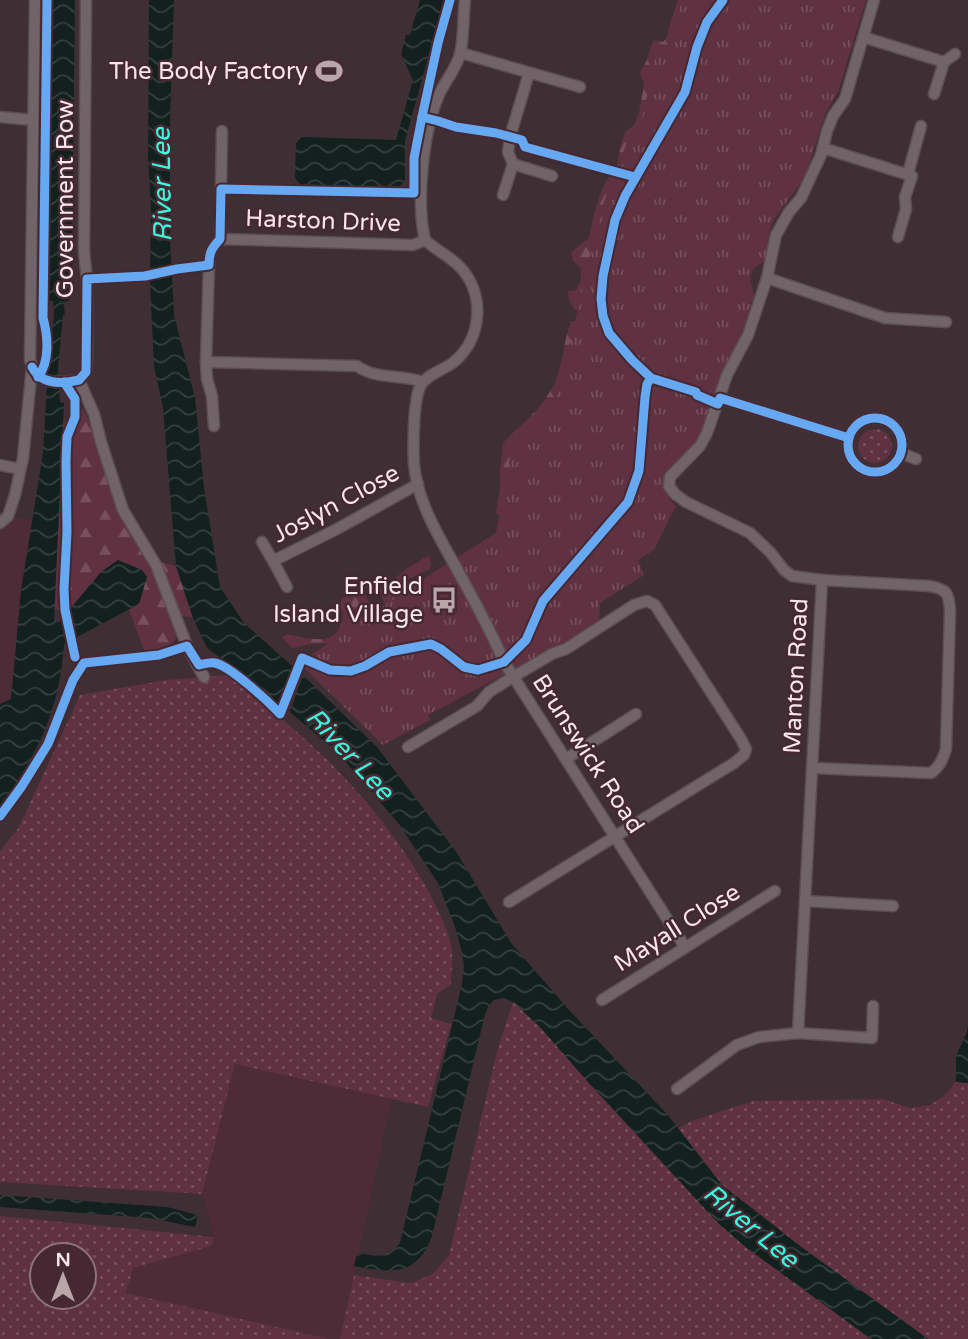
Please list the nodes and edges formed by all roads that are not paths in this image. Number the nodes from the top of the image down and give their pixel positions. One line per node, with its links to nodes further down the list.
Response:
1 (35, 0): 13 (street)
2 (86, 0): 28 (street, Government Row)
3 (465, 0): 6 (street)
4 (874, 0): 5 (street, Manton Road)
5 (863, 37): 8 (street); 16 (street, Manton Road)
6 (460, 53): 9 (street); 23 (street)
7 (955, 54): 8 (street)
8 (944, 62): 11 (street)
9 (529, 73): 10 (street); 17 (street)
10 (580, 87)
11 (934, 94)
12 (0, 117): 13 (street)
13 (33, 120): 27 (street)
14 (920, 125): 18 (street)
15 (222, 131): 22 (street)
16 (823, 148): 18 (street); 24 (street, Manton Road)
17 (513, 164): 19 (street); 20 (street)
18 (908, 174): 21 (street)
19 (552, 176)
20 (503, 195)
21 (898, 237)
22 (220, 239): 23 (street, Harston Drive); 26 (street, Harston Drive)
23 (425, 240): 29 (street)
24 (767, 278): 25 (street); 30 (street, Manton Road)
25 (946, 322)
26 (206, 362): 29 (street); 31 (street, Harston Drive)
27 (32, 367): 28 (street); 36 (street)
28 (79, 380): 43 (street)
29 (423, 382): 37 (street, Brunswick Road)
30 (720, 398): 32 (street); 41 (street, Manton Road)
31 (214, 426)
32 (849, 438): 33 (street); 33 (street)
33 (901, 453): 34 (street)
34 (916, 458)
35 (0, 466): 36 (street)
36 (20, 469): 38 (street)
37 (418, 484): 40 (street, Joslyn Close); 44 (street, Brunswick Road)
38 (0, 523)
39 (262, 542): 40 (street, Joslyn Close)
40 (273, 561): 42 (street, Joslyn Close)
41 (822, 580): 48 (street, Manton Road); 48 (street)
42 (287, 587)
43 (204, 677)
44 (513, 677): 46 (street); 47 (street, Brunswick Road); 49 (street)
45 (636, 714): 47 (street)
46 (408, 747)
47 (566, 759): 49 (street, Brunswick Road)
48 (812, 768): 51 (street, Manton Road)
49 (615, 836): 52 (street); 54 (street, Brunswick Road)
50 (775, 891): 54 (street, Mayall Close)
51 (805, 901): 53 (street); 57 (street, Manton Road)
52 (509, 902)
53 (893, 906)
54 (685, 947): 55 (street, Mayall Close)
55 (601, 1000)
56 (873, 1006): 57 (street)
57 (798, 1033): 58 (street)
58 (677, 1089)

